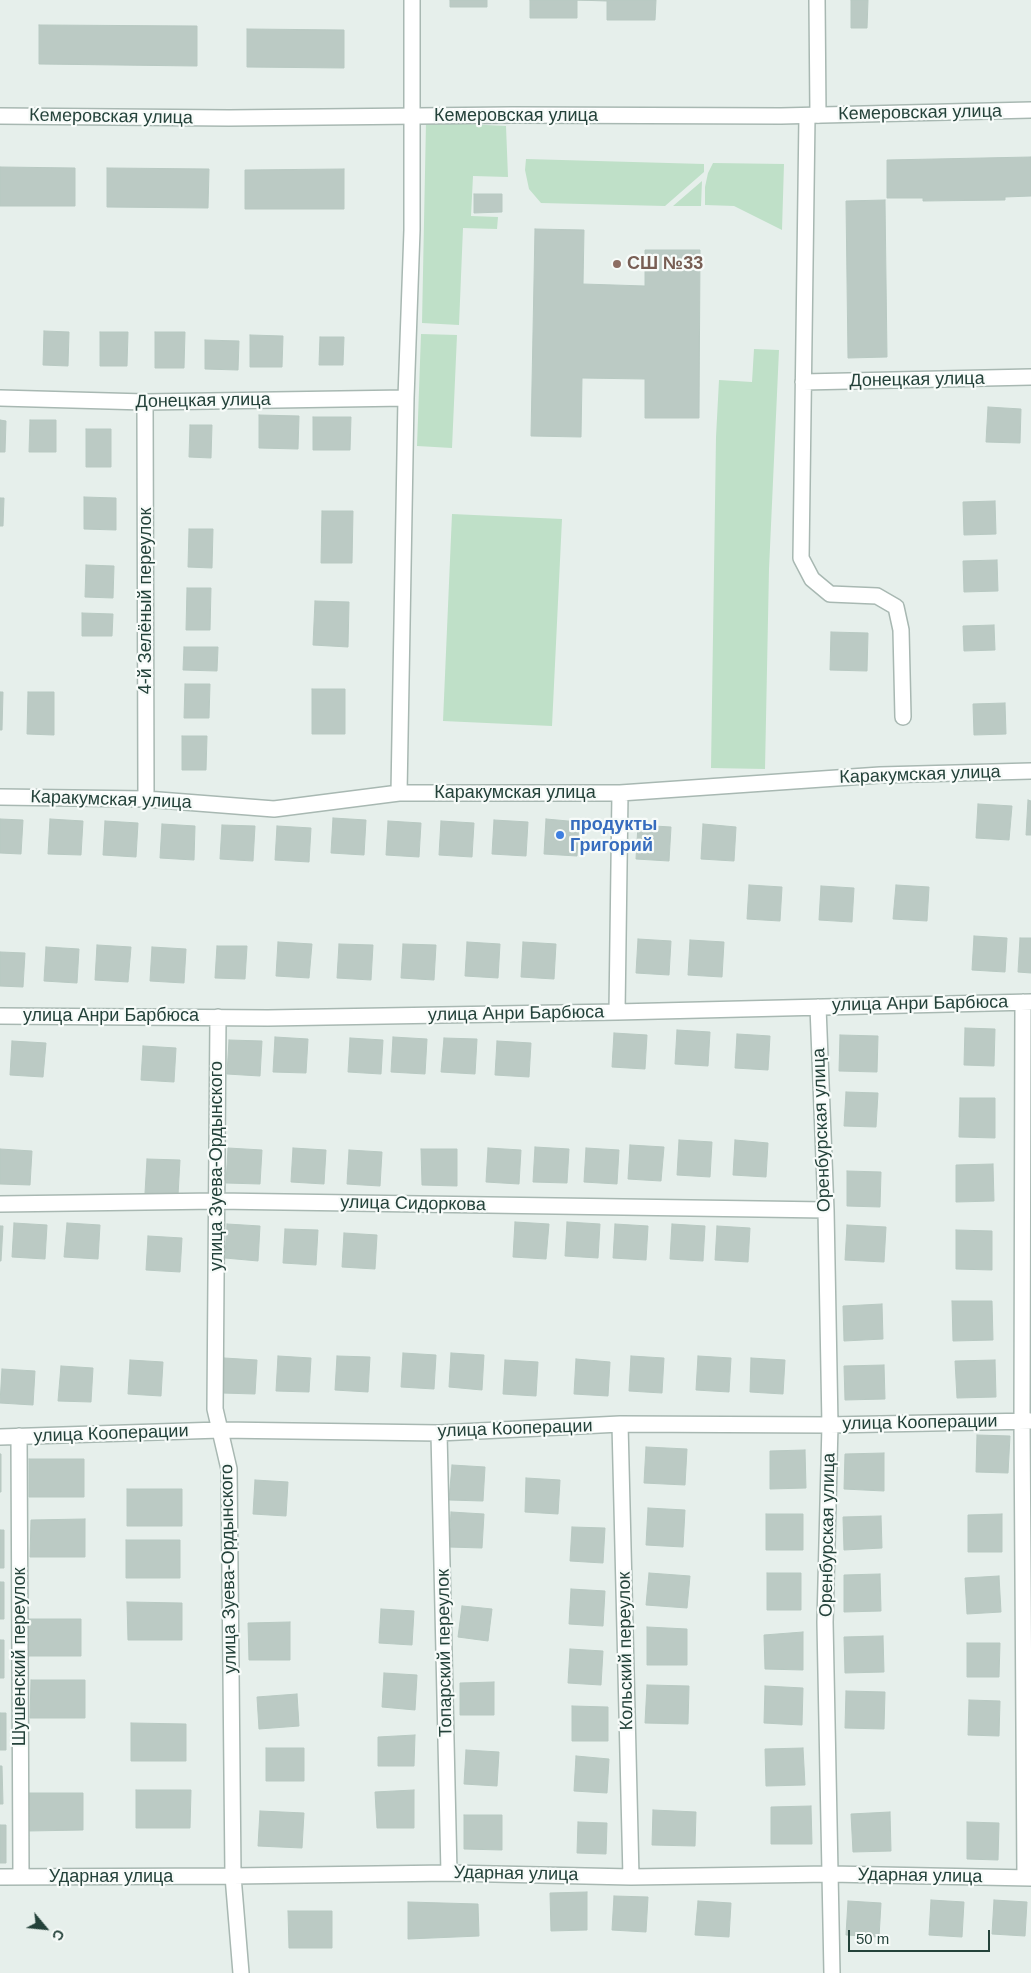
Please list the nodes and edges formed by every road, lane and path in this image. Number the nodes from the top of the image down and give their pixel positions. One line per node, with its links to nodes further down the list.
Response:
1 (412, 0): 6 (street)
2 (817, 0): 5 (street)
3 (1031, 110): 5 (street, Кемеровская улица)
4 (0, 116): 6 (street, Кемеровская улица)
5 (813, 116): 6 (street, Кемеровская улица); 8 (street)
6 (412, 117): 10 (street)
7 (1031, 377): 8 (street, Донецкая улица)
8 (803, 382): 12 (street)
9 (0, 398): 11 (street, Донецкая улица)
10 (406, 398): 11 (street, Донецкая улица); 14 (street)
11 (145, 402): 17 (street, 4-й Зелёный переулок)
12 (903, 717)
13 (1031, 771): 15 (street, Каракумская улица)
14 (399, 793): 15 (street, Каракумская улица); 17 (street, Каракумская улица)
15 (620, 793): 20 (street)
16 (0, 797): 17 (street, Каракумская улица)
17 (146, 799)
18 (1027, 1002): 19 (street, улица Анри Барбюса); 26 (street)
19 (818, 1007): 20 (street, улица Анри Барбюса); 25 (street, Оренбурская улица)
20 (617, 1012): 22 (street, улица Анри Барбюса)
21 (0, 1016): 22 (street, улица Анри Барбюса)
22 (218, 1017): 23 (street, улица Зуева-Ордынского)
23 (216, 1201): 24 (street, улица Сидоркова); 25 (street, улица Сидоркова); 29 (street, улица Зуева-Ордынского)
24 (0, 1204)
25 (826, 1210): 28 (street, Оренбурская улица)
26 (1027, 1421): 28 (street, улица Кооперации); 39 (street)
27 (620, 1424): 28 (street, улица Кооперации); 30 (street, улица Кооперации); 38 (street, Кольский переулок)
28 (830, 1425): 34 (street, Оренбурская улица)
29 (220, 1430): 30 (street, улица Кооперации); 31 (street, улица Кооперации); 35 (street, улица Зуева-Ордынского)
30 (439, 1432): 33 (street, Топарский переулок)
31 (19, 1436): 32 (street, улица Кооперации); 37 (street, Шушенский переулок)
32 (0, 1437)
33 (449, 1873): 35 (street, Ударная улица); 38 (street, Ударная улица)
34 (830, 1874): 38 (street, Ударная улица); 39 (street, Ударная улица); 41 (street, Оренбурская улица)
35 (233, 1876): 37 (street, Ударная улица); 40 (street, улица Зуева-Ордынского)
36 (0, 1877): 37 (street, Ударная улица)
37 (22, 1877)
38 (631, 1877)
39 (1028, 1878)
40 (240, 1973)
41 (832, 1973)

